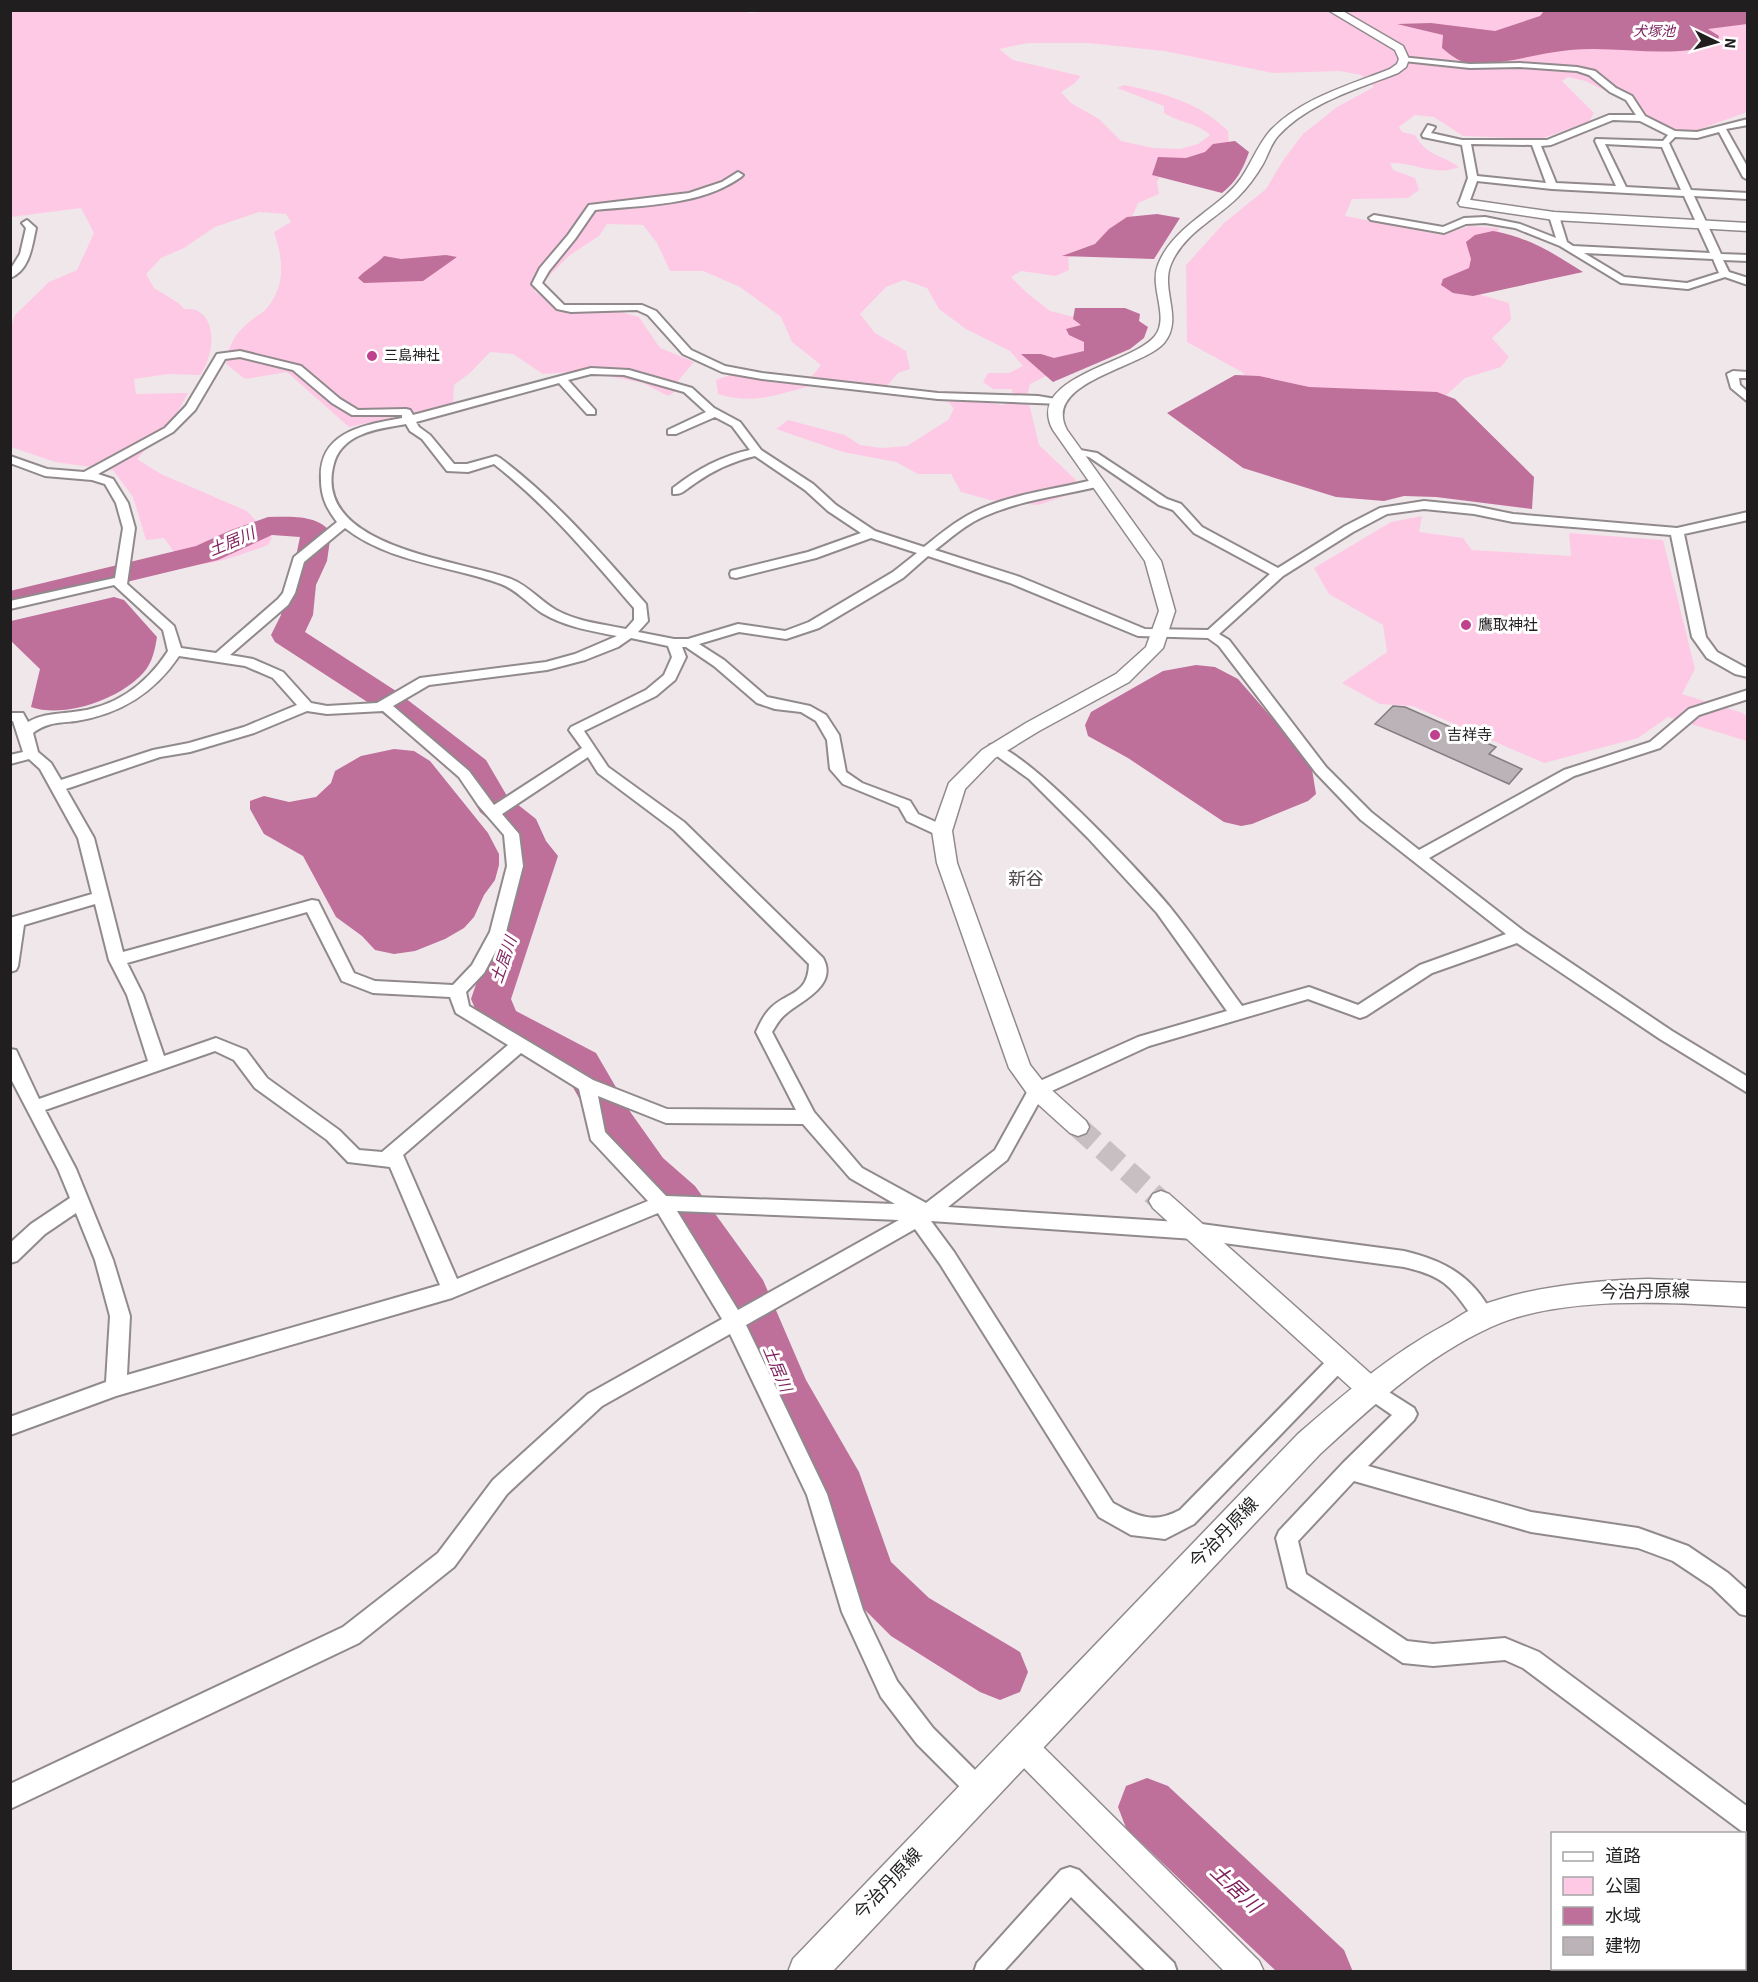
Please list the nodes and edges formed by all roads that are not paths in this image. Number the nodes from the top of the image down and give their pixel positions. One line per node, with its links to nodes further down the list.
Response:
1 (1333, 10): 2 (street)
2 (1404, 59): 3 (street); 35 (street)
3 (1642, 118): 7 (street); 8 (street)
4 (1748, 122): 6 (street)
5 (1431, 127): 10 (street)
6 (1720, 128): 7 (street); 14 (street)
7 (1674, 134): 12 (street)
8 (1561, 139): 9 (street); 11 (street)
9 (1589, 140): 12 (street); 17 (street)
10 (1466, 143): 11 (street); 15 (street)
11 (1536, 143): 16 (street)
12 (1665, 144): 18 (street)
13 (738, 175): 35 (street)
14 (1748, 177)
15 (1473, 178): 16 (street); 20 (street)
16 (1552, 186): 17 (street)
17 (1622, 189): 18 (street)
18 (1688, 193): 19 (street); 24 (street)
19 (1748, 196)
20 (1464, 203): 21 (street)
21 (1554, 216): 24 (street); 26 (street)
22 (1374, 218): 26 (street)
23 (27, 224): 30 (street)
24 (1702, 224): 25 (street); 27 (street)
25 (1748, 227)
26 (1566, 247): 27 (street); 29 (street)
27 (1716, 256): 28 (street); 29 (street)
28 (1748, 258)
29 (1725, 274): 31 (street)
30 (10, 276)
31 (1748, 282)
32 (1748, 375): 34 (street)
33 (560, 378): 36 (street); 37 (street); 38 (street)
34 (1748, 399)
35 (1058, 402): 40 (street)
36 (591, 412)
37 (714, 413): 39 (street); 41 (street)
38 (409, 420): 43 (street); 47 (street); 56 (street)
39 (672, 432)
40 (1073, 450): 44 (street); 51 (street)
41 (757, 452): 45 (street); 49 (street)
42 (10, 459): 43 (street)
43 (86, 476): 53 (street)
44 (1097, 483): 50 (street); 55 (street)
45 (677, 491)
46 (1748, 516): 48 (street)
47 (346, 521): 56 (street); 60 (street)
48 (1677, 532): 51 (street); 61 (street)
49 (871, 534): 50 (street); 52 (street)
50 (928, 551): 55 (street); 58 (street)
51 (1278, 573): 57 (street)
52 (736, 574)
53 (121, 580): 54 (street); 59 (street)
54 (10, 605)
55 (1162, 632): 57 (street); 67 (street)
56 (629, 634): 58 (street); 64 (street)
57 (1211, 634): 74 (street)
58 (682, 643): 68 (street); 73 (street)
59 (175, 651): 60 (street); 66 (street)
60 (220, 657): 63 (street)
61 (1748, 673)
62 (1748, 694): 74 (street)
63 (306, 706): 64 (street); 71 (street)
64 (382, 706): 72 (street)
65 (10, 717): 66 (street)
66 (25, 731): 69 (street)
67 (995, 748): 73 (street); 81 (street)
68 (590, 749): 72 (street); 89 (street)
69 (32, 754): 70 (street); 71 (street)
70 (10, 760)
71 (59, 786): 75 (street)
72 (493, 813): 80 (street)
73 (942, 831): 87 (street)
74 (1418, 857): 77 (street)
75 (100, 897): 76 (street); 78 (street)
76 (11, 923): 79 (street)
77 (1519, 936): 81 (street); 86 (street)
78 (117, 960): 80 (street); 84 (street)
79 (10, 966)
80 (457, 990): 82 (street)
81 (1238, 1013): 87 (street)
82 (520, 1044): 85 (street); 91 (street)
83 (10, 1055): 88 (street)
84 (158, 1064): 88 (street); 91 (street)
85 (587, 1084): 89 (street); 94 (street)
86 (1748, 1086)
87 (1037, 1090): 90 (street); 95 (street)
88 (35, 1107): 92 (street)
89 (808, 1117): 95 (street)
90 (1078, 1126)
91 (386, 1159): 98 (street)
92 (80, 1201): 97 (street); 103 (street)
93 (1161, 1201): 96 (street)
94 (662, 1203): 95 (street); 98 (street); 101 (street)
95 (923, 1216): 96 (street); 101 (street); 102 (street)
96 (1194, 1231): 100 (street); 102 (street)
97 (10, 1255)
98 (452, 1290): 103 (street)
99 (1748, 1295): 100 (main road, 今治丹原線)
100 (1484, 1317): 104 (main road, 今治丹原線)
101 (735, 1323): 109 (street); 110 (street)
102 (1339, 1361): 104 (street)
103 (116, 1386): 105 (street)
104 (1370, 1389): 106 (street); 108 (main road, 今治丹原線)
105 (10, 1426)
106 (1350, 1470): 107 (street); 111 (street)
107 (1748, 1606)
108 (1022, 1746): 109 (main road, 今治丹原線); 115 (street)
109 (978, 1789): 112 (main road, 今治丹原線)
110 (10, 1797)
111 (1748, 1822)
112 (806, 1971)
113 (986, 1971): 114 (street)
114 (1165, 1971)
115 (1248, 1971)

